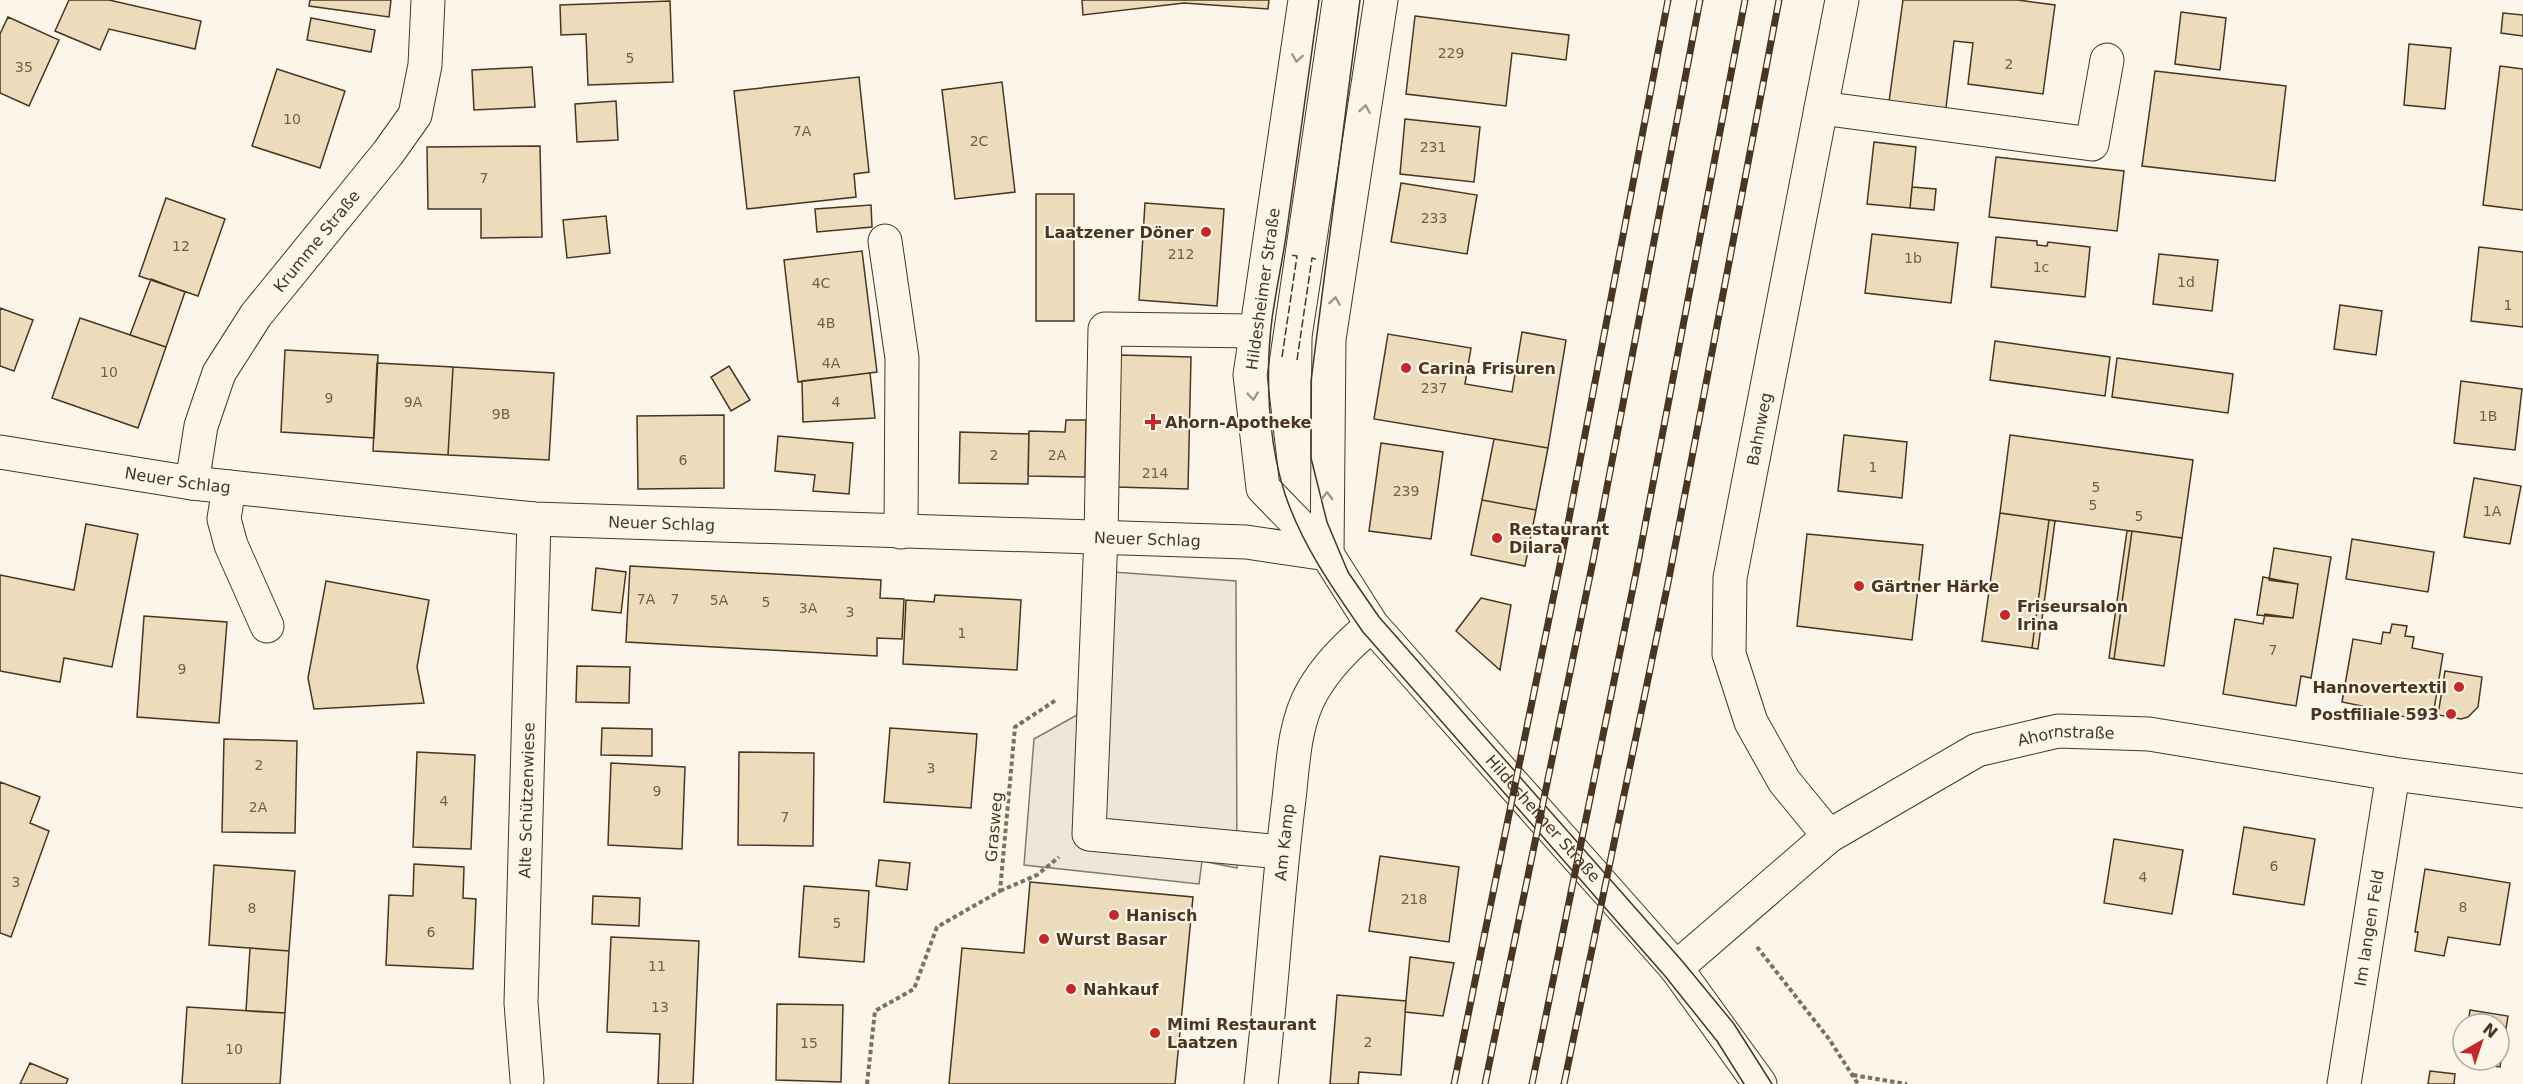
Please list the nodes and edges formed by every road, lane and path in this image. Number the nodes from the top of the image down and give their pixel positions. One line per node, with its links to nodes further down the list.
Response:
1 (428, 0): 10 (street, Krumme Straße)
2 (1305, 0): 8 (street, Hildesheimer Straße, one-way to 8)
3 (1381, 0): 15 (street, one-way to 3)
4 (1842, 0): 6 (street, Bahnweg)
5 (2107, 60): 6 (street)
6 (1821, 108): 22 (street, Bahnweg)
7 (885, 241): 13 (street)
8 (1255, 331): 14 (street); 15 (street, Hildesheimer Straße, one-way to 15)
9 (0, 452): 10 (street, Neuer Schlag)
10 (192, 483): 11 (street, Neuer Schlag)
11 (229, 487): 12 (street, Neuer Schlag); 17 (street)
12 (534, 519): 13 (street, Neuer Schlag); 28 (street, Alte Schützenwiese)
13 (901, 532): 14 (street, Neuer Schlag)
14 (1101, 536): 15 (street, Neuer Schlag); 21 (street)
15 (1327, 554): 16 (street, Hildesheimer Straße)
16 (1372, 624): 23 (street, Am Kamp); 26 (street, Hildesheimer Straße)
17 (267, 626)
18 (1065, 695): 24 (path, Grasweg)
19 (2393, 774): 20 (street, Ahornstraße); 22 (street, Ahornstraße); 34 (street, Im langen Feld)
20 (2522, 786)
21 (1089, 834): 23 (street); 24 (path)
22 (1829, 836): 25 (street, Ahornstraße)
23 (1282, 852): 30 (street, Am Kamp)
24 (1000, 891): 29 (path)
25 (1732, 919): 26 (street, Ahornstraße); 27 (path)
26 (1676, 968): 31 (street, Hildesheimer Straße)
27 (1852, 1075): 32 (path); 33 (path)
28 (528, 1080)
29 (867, 1084)
30 (1261, 1084)
31 (1760, 1084)
32 (1858, 1084)
33 (1907, 1084)
34 (2344, 1084)

